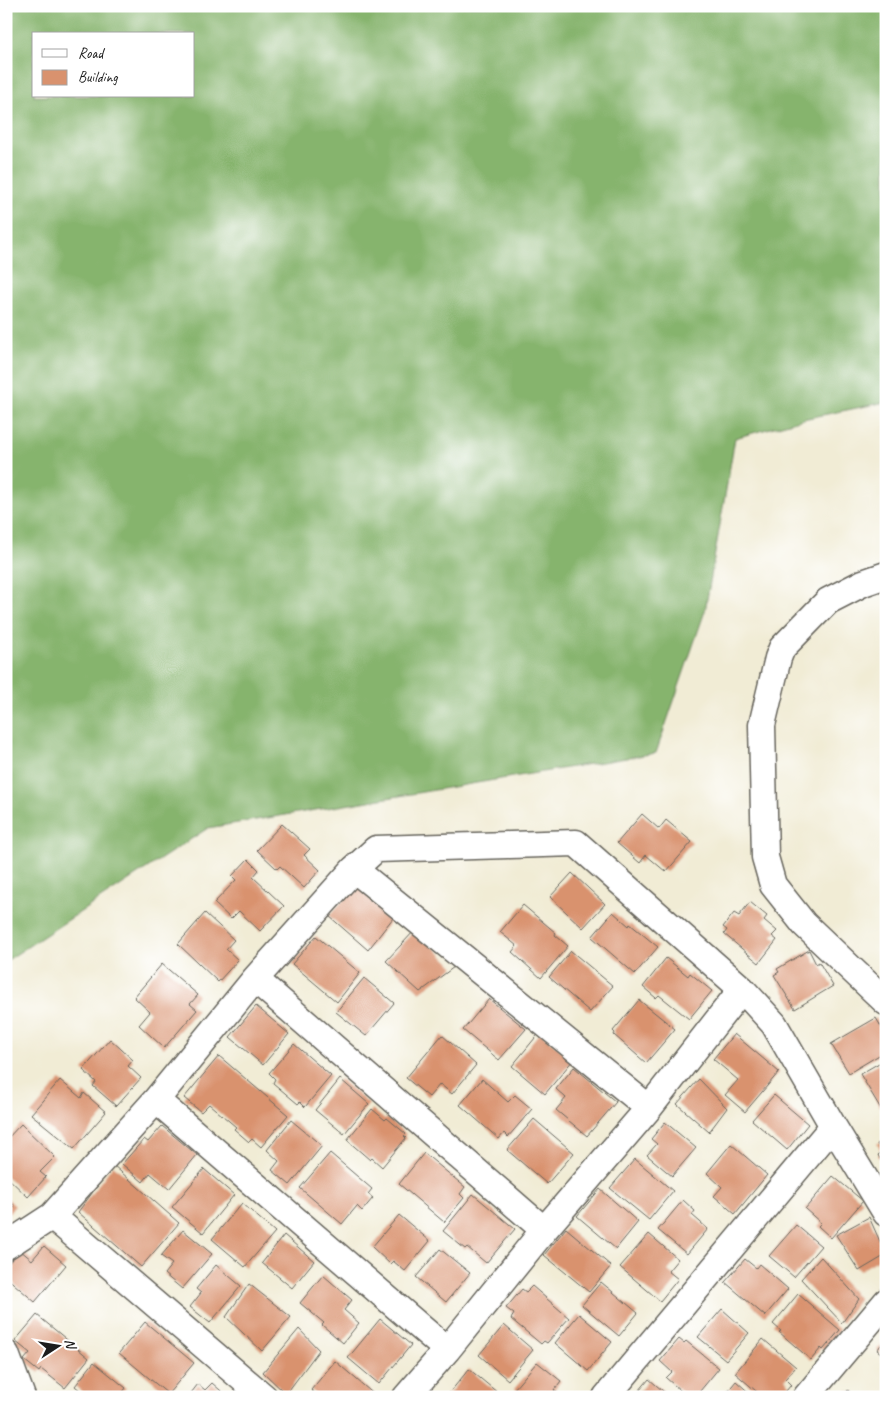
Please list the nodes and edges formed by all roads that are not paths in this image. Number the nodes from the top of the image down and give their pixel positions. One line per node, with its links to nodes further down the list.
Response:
1 (886, 575): 5 (street)
2 (354, 869): 3 (street); 4 (street); 7 (street)
3 (256, 979): 6 (street); 11 (street)
4 (742, 989): 7 (street); 8 (street)
5 (886, 1002)
6 (156, 1100): 10 (street); 14 (street)
7 (649, 1108): 11 (street)
8 (833, 1126): 9 (street); 19 (street)
9 (886, 1213)
10 (52, 1216): 12 (street); 17 (street)
11 (544, 1230): 14 (street)
12 (6, 1246)
13 (886, 1302): 20 (street)
14 (447, 1350): 18 (street)
15 (6, 1354): 16 (street)
16 (22, 1397)
17 (264, 1397)
18 (406, 1397)
19 (606, 1397)
20 (806, 1397)

